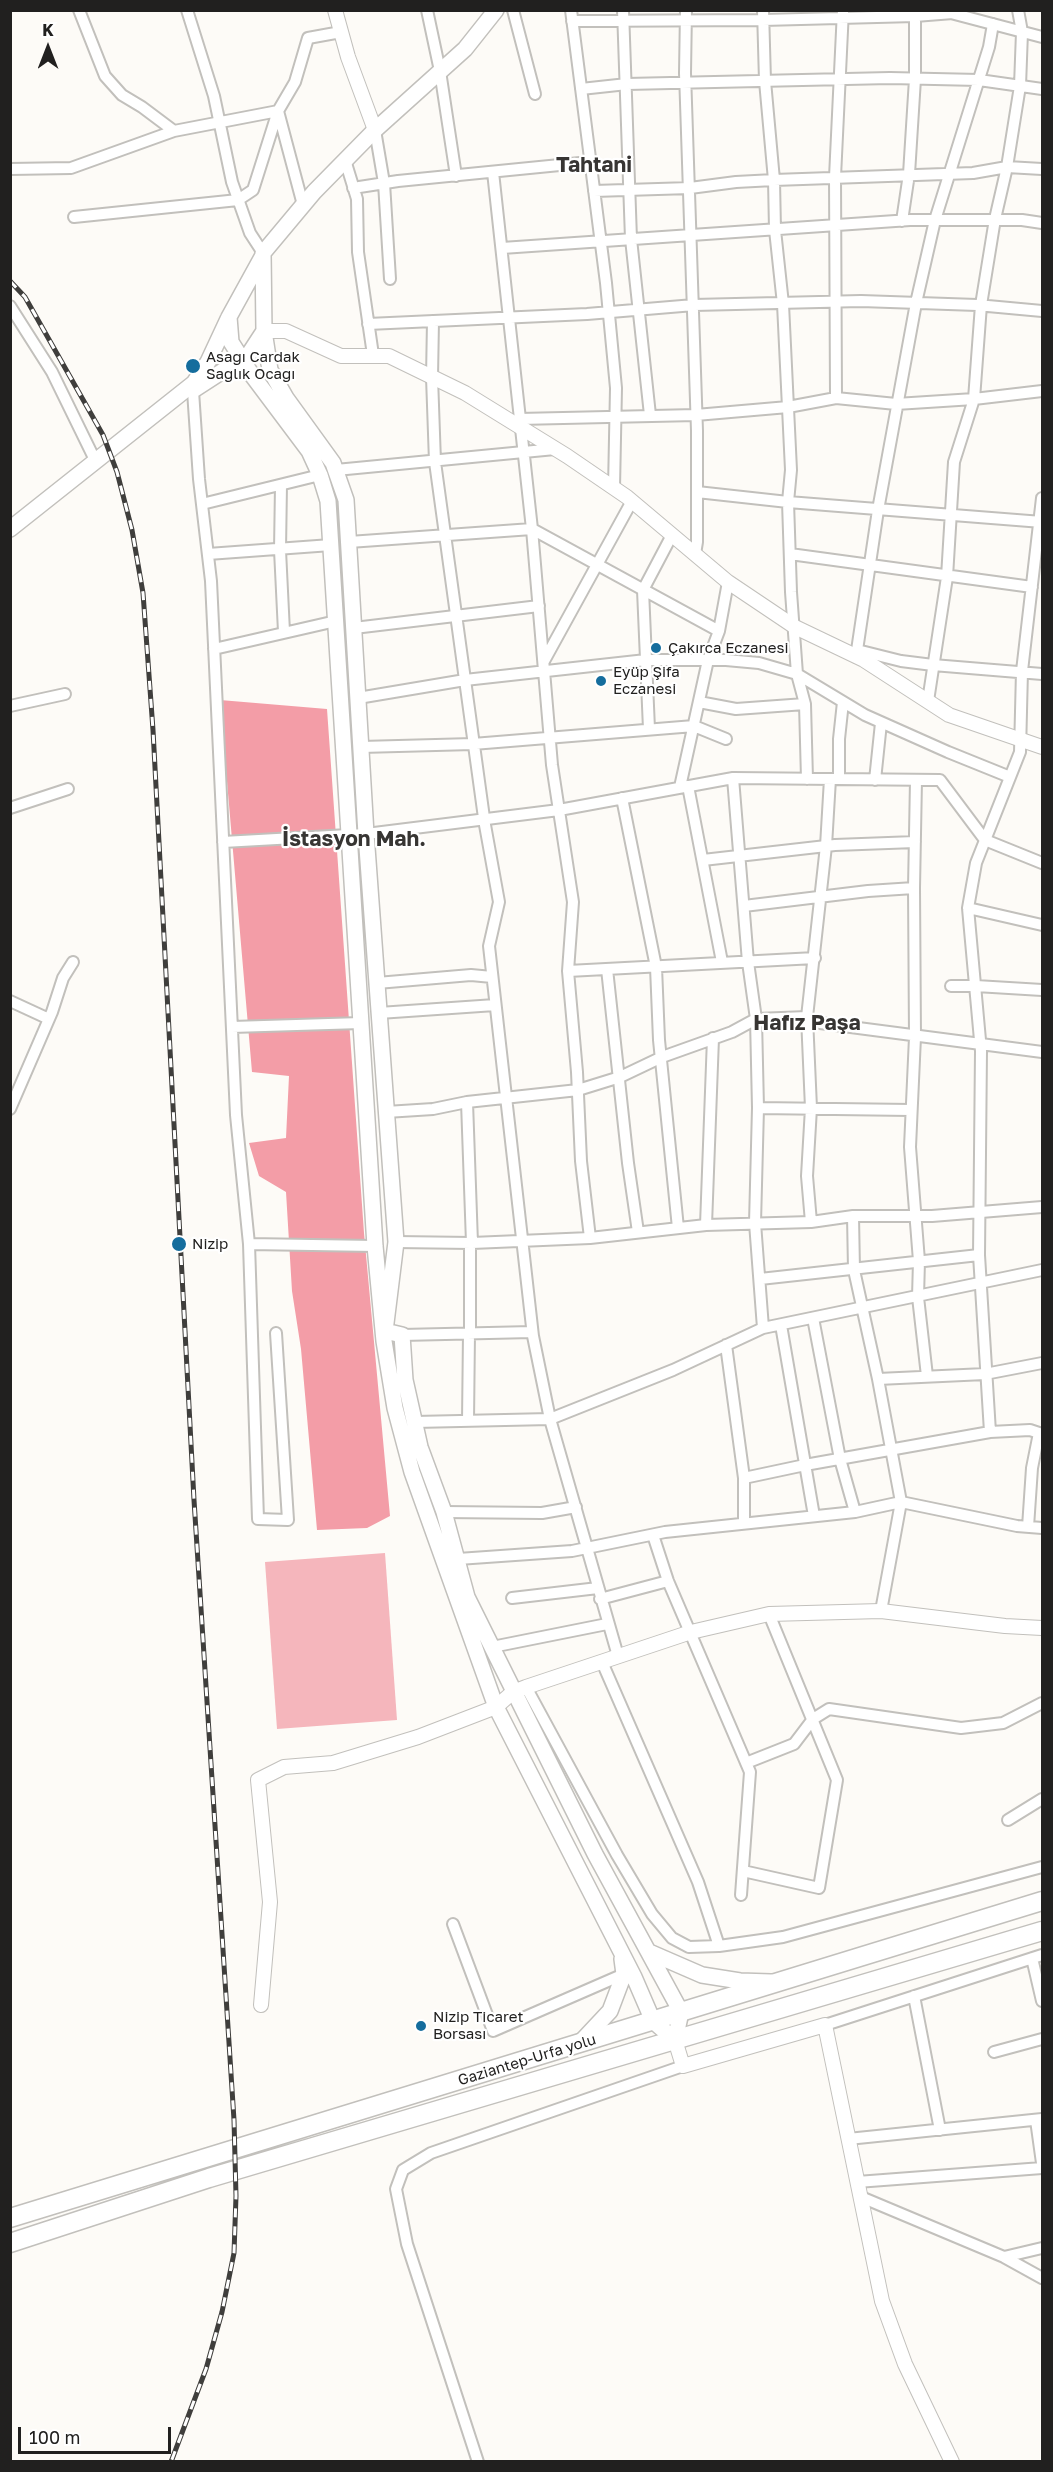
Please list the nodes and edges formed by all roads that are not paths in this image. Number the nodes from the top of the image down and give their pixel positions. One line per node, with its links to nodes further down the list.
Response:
1 (79, 10): 33 (street)
2 (187, 10): 31 (street)
3 (335, 10): 17 (street)
4 (427, 10): 19 (street)
5 (496, 10): 19 (main road)
6 (513, 10): 29 (street)
7 (1018, 10): 16 (street)
8 (956, 13): 10 (street); 15 (street)
9 (842, 14): 10 (street); 12 (street); 20 (street)
10 (914, 14): 21 (street)
11 (686, 15): 12 (street); 14 (street); 25 (street)
12 (763, 15): 23 (street)
13 (571, 16): 14 (street); 27 (street)
14 (623, 16): 24 (street)
15 (993, 24): 16 (street); 22 (street)
16 (1022, 32): 18 (street); 26 (street)
17 (341, 33): 30 (street); 32 (street)
18 (1042, 37)
19 (440, 71): 32 (main road); 42 (street)
20 (838, 79): 21 (street); 23 (street); 43 (street)
21 (915, 79): 22 (street); 41 (street)
22 (979, 80): 26 (street); 40 (street)
23 (765, 81): 25 (street); 44 (street)
24 (627, 84): 25 (street); 27 (street); 49 (street)
25 (685, 84): 47 (street)
26 (1020, 86): 28 (street); 36 (street)
27 (581, 89): 35 (street)
28 (1042, 89)
29 (535, 94)
30 (278, 111): 31 (street); 50 (street); 51 (street)
31 (219, 123): 33 (street); 50 (street)
32 (375, 130): 34 (main road); 45 (street)
33 (174, 131): 37 (street)
34 (345, 160): 46 (street); 51 (main road)
35 (590, 162): 39 (street); 48 (street)
36 (1007, 167): 38 (street); 40 (street); 53 (street)
37 (10, 169)
38 (1042, 169)
39 (493, 172): 42 (street); 62 (street)
40 (949, 173): 41 (street); 54 (street)
41 (909, 174): 43 (street); 55 (street)
42 (456, 176): 45 (street)
43 (835, 177): 44 (street); 57 (street)
44 (774, 180): 47 (street); 58 (street)
45 (384, 183): 46 (street); 64 (street)
46 (353, 188): 77 (street)
47 (690, 188): 49 (street); 59 (street)
48 (594, 191): 49 (street); 61 (street)
49 (631, 191): 60 (street)
50 (238, 200): 52 (street); 63 (street)
51 (303, 205): 63 (main road)
52 (74, 217)
53 (995, 219): 54 (street); 56 (street); 69 (street)
54 (935, 220): 55 (street); 66 (street)
55 (902, 221): 57 (street)
56 (1042, 223)
57 (835, 226): 58 (street); 65 (street)
58 (775, 230): 59 (street); 67 (street)
59 (692, 236): 60 (street); 68 (street)
60 (631, 239): 61 (street); 71 (street)
61 (600, 241): 62 (street); 73 (street)
62 (502, 248): 75 (street)
63 (263, 254): 74 (main road); 78 (main road)
64 (390, 279)
65 (834, 302): 66 (street); 67 (street); 84 (street)
66 (916, 303): 69 (street); 86 (street)
67 (783, 304): 68 (street); 87 (street)
68 (693, 305): 71 (street); 89 (street)
69 (981, 305): 72 (street); 85 (street)
70 (10, 306): 94 (street)
71 (638, 310): 73 (street); 88 (street)
72 (1042, 311)
73 (608, 313): 75 (street); 90 (street)
74 (229, 316): 80 (main road); 94 (main road)
75 (509, 318): 76 (street); 91 (street)
76 (433, 321): 77 (street); 81 (street)
77 (368, 324): 79 (street)
78 (264, 331): 79 (street); 80 (main road); 96 (main road)
79 (373, 355): 81 (street)
80 (241, 358): 82 (main road); 97 (main road)
81 (432, 377): 91 (street); 95 (street)
82 (193, 391): 104 (street); 112 (main road)
83 (1042, 391): 85 (street)
84 (836, 398): 86 (street); 87 (street)
85 (974, 399): 86 (street); 106 (street)
86 (896, 404): 105 (street)
87 (788, 407): 89 (street); 103 (street)
88 (650, 415): 89 (street); 90 (street)
89 (696, 415): 100 (street)
90 (616, 416): 91 (street); 99 (street)
91 (519, 423): 92 (street); 93 (street)
92 (555, 449): 93 (street); 99 (street)
93 (523, 453): 95 (street); 109 (street)
94 (95, 460): 108 (main road)
95 (435, 462): 96 (street); 110 (street)
96 (336, 470): 113 (main road)
97 (320, 475): 98 (street); 114 (main road)
98 (281, 485): 104 (street); 115 (street)
99 (614, 488): 102 (street)
100 (697, 492): 103 (street); 117 (street)
101 (1042, 498): 107 (street)
102 (632, 501): 111 (street); 119 (street)
103 (788, 502): 105 (street); 118 (street)
104 (202, 504): 116 (street)
105 (878, 510): 106 (street); 120 (street)
106 (950, 515): 107 (street); 121 (street)
107 (1041, 522): 123 (street)
108 (10, 529)
109 (532, 529): 110 (street); 119 (street); 125 (street)
110 (445, 535): 113 (street); 126 (street)
111 (672, 535): 117 (street); 124 (street)
112 (10, 538)
113 (349, 542): 129 (main road)
114 (331, 545): 115 (street); 127 (main road)
115 (280, 550): 116 (street); 131 (street)
116 (208, 554): 132 (street)
117 (695, 554): 122 (street)
118 (790, 554): 120 (street); 128 (street)
119 (597, 565): 124 (street); 137 (street)
120 (869, 565): 121 (street); 133 (street)
121 (947, 577): 123 (street); 136 (street)
122 (728, 582): 128 (street); 130 (street)
123 (1032, 587): 138 (street)
124 (643, 590): 130 (street); 134 (street)
125 (539, 606): 126 (street); 137 (street)
126 (456, 616): 129 (street); 141 (street)
127 (336, 621): 131 (street); 171 (main road)
128 (795, 627): 133 (street); 139 (street)
129 (354, 628): 143 (main road)
130 (719, 631): 135 (street)
131 (284, 633): 132 (street)
132 (214, 649): 173 (street)
133 (856, 653): 136 (street); 144 (street)
134 (646, 660): 135 (street); 137 (street); 151 (street)
135 (708, 660): 139 (street); 145 (street)
136 (933, 665): 138 (street); 144 (street)
137 (544, 668): 141 (street); 152 (street)
138 (1022, 671): 140 (street); 154 (street)
139 (797, 674): 146 (street); 147 (street)
140 (1042, 674)
141 (465, 680): 143 (street); 155 (street)
142 (65, 694): 148 (street)
143 (358, 698): 156 (main road)
144 (928, 701): 154 (street)
145 (699, 702): 147 (street); 150 (street)
146 (843, 702): 149 (street); 161 (street)
147 (805, 704): 160 (street)
148 (10, 706)
149 (881, 723): 158 (street); 162 (street)
150 (694, 726): 151 (street); 153 (street); 164 (street)
151 (649, 729): 152 (street)
152 (550, 738): 155 (street); 168 (street)
153 (726, 739)
154 (1020, 739): 157 (street); 158 (street)
155 (474, 744): 156 (street); 169 (street)
156 (361, 747): 170 (main road)
157 (1042, 747)
158 (1010, 777): 172 (street)
159 (733, 778): 160 (street); 164 (street); 176 (street)
160 (807, 779): 161 (street)
161 (835, 779): 162 (street); 175 (street)
162 (874, 780): 163 (street)
163 (916, 780): 172 (street); 174 (street)
164 (684, 787): 166 (street); 177 (street)
165 (68, 789): 167 (street)
166 (622, 798): 168 (street); 188 (street)
167 (10, 808)
168 (559, 810): 169 (street); 190 (street)
169 (484, 818): 170 (street); 191 (street)
170 (366, 834): 171 (street); 192 (main road)
171 (349, 835): 173 (street); 202 (main road)
172 (985, 840): 178 (street); 182 (street)
173 (223, 842): 203 (street)
174 (915, 842): 175 (street); 179 (street)
175 (826, 846): 176 (street); 180 (street)
176 (740, 855): 177 (street); 181 (street)
177 (703, 860): 186 (street)
178 (1042, 863)
179 (914, 888): 180 (street); 204 (street)
180 (821, 898): 181 (street); 184 (street)
181 (744, 906): 187 (street)
182 (968, 908): 183 (street); 194 (street)
183 (1042, 925)
184 (815, 958): 187 (street); 199 (street)
185 (73, 962): 200 (street)
186 (722, 962): 187 (street); 188 (street)
187 (748, 962): 201 (street)
188 (656, 967): 189 (street); 208 (street)
189 (607, 969): 190 (street); 209 (street)
190 (568, 971): 210 (street)
191 (492, 977): 192 (street); 197 (street)
192 (377, 982): 198 (main road)
193 (951, 986): 194 (street)
194 (975, 986): 195 (street); 206 (street)
195 (1042, 990)
196 (10, 1001): 200 (street)
197 (495, 1005): 198 (street); 211 (street)
198 (379, 1013): 217 (main road)
199 (807, 1017): 201 (street); 204 (street); 214 (street)
200 (49, 1019): 215 (street)
201 (756, 1019): 205 (street); 213 (street)
202 (361, 1023): 203 (street); 232 (main road)
203 (232, 1028): 231 (street)
204 (915, 1037): 206 (street); 216 (street)
205 (713, 1038): 208 (street); 224 (street)
206 (979, 1044): 207 (street); 219 (street)
207 (1042, 1052)
208 (662, 1057): 209 (street); 225 (street)
209 (620, 1077): 210 (street); 226 (street)
210 (578, 1090): 211 (street); 227 (street)
211 (507, 1100): 212 (street); 228 (street)
212 (467, 1102): 217 (street); 230 (street)
213 (758, 1108): 214 (street); 223 (street)
214 (811, 1108): 216 (street); 222 (street)
215 (10, 1109)
216 (910, 1110): 220 (street)
217 (386, 1112): 229 (main road)
218 (1042, 1207): 219 (street)
219 (979, 1211): 220 (street); 233 (street)
220 (916, 1214): 221 (street); 234 (street)
221 (853, 1216): 222 (street); 235 (street)
222 (811, 1222): 223 (street)
223 (755, 1223): 224 (street); 237 (street)
224 (706, 1225): 225 (street)
225 (678, 1228): 226 (street)
226 (638, 1232): 227 (street)
227 (590, 1238): 228 (street)
228 (521, 1241): 230 (street); 244 (street)
229 (396, 1242): 230 (street); 247 (main road)
230 (471, 1243): 246 (street)
231 (249, 1244): 232 (street); 245 (street)
232 (375, 1246): 286 (main road)
233 (980, 1255): 234 (street); 238 (street)
234 (919, 1261): 235 (street); 239 (street)
235 (854, 1270): 237 (street); 240 (street)
236 (1042, 1270): 238 (street)
237 (760, 1279): 243 (street)
238 (982, 1284): 239 (street); 250 (street)
239 (918, 1297): 240 (street); 251 (street)
240 (862, 1308): 241 (street); 252 (street)
241 (813, 1318): 242 (street); 259 (street)
242 (781, 1325): 243 (street); 260 (street)
243 (763, 1328): 248 (street)
244 (532, 1332): 246 (street); 253 (street)
245 (276, 1334)
246 (470, 1334): 247 (street); 254 (street)
247 (402, 1335): 255 (main road)
248 (726, 1346): 253 (street); 261 (street)
249 (1042, 1363): 250 (street)
250 (985, 1374): 251 (street); 256 (street)
251 (927, 1376): 252 (street)
252 (878, 1378): 258 (street)
253 (550, 1419): 254 (street); 263 (street)
254 (468, 1421): 255 (street)
255 (415, 1422): 264 (main road)
256 (990, 1432): 257 (street); 258 (street)
257 (1041, 1434): 268 (street)
258 (891, 1450): 259 (street); 262 (street)
259 (840, 1459): 260 (street); 265 (street)
260 (805, 1464): 261 (street); 266 (street)
261 (744, 1479): 267 (street)
262 (901, 1502): 265 (street); 268 (street); 276 (street)
263 (576, 1507): 264 (street); 271 (street)
264 (444, 1512): 272 (main road)
265 (855, 1512): 266 (street)
266 (814, 1516): 267 (street)
267 (744, 1523): 270 (street)
268 (1028, 1527): 269 (street)
269 (1042, 1528)
270 (653, 1535): 271 (street); 273 (street)
271 (587, 1548): 272 (street); 274 (street)
272 (458, 1559): 281 (main road)
273 (668, 1581): 274 (street); 280 (street)
274 (599, 1594): 275 (street); 278 (street)
275 (512, 1598)
276 (881, 1611): 277 (street); 279 (street)
277 (769, 1614): 280 (street); 287 (street)
278 (607, 1624): 281 (street); 282 (street)
279 (1042, 1628)
280 (691, 1632): 282 (street); 288 (street)
281 (492, 1647): 284 (main road)
282 (618, 1656): 283 (street)
283 (602, 1662): 284 (street); 297 (street)
284 (520, 1689): 286 (street); 297 (street); 299 (main road)
285 (1042, 1703): 287 (street)
286 (496, 1707): 298 (main road); 305 (street)
287 (813, 1719): 288 (street); 292 (street)
288 (746, 1763): 292 (street)
289 (1042, 1799): 290 (street)
290 (1008, 1820)
291 (1042, 1867): 297 (street)
292 (743, 1871): 293 (street)
293 (741, 1895)
294 (1042, 1901): 302 (highway, Gaziantep-Urfa yolu)
295 (453, 1924): 301 (street)
296 (1042, 1931): 310 (highway, Gaziantep-Urfa yolu)
297 (720, 1946)
298 (620, 1950): 301 (main road); 307 (main road)
299 (649, 1952): 302 (main road); 306 (main road)
300 (1037, 1957): 303 (street); 304 (street)
301 (624, 1974): 311 (main road)
302 (777, 1982): 306 (highway, Gaziantep-Urfa yolu)
303 (914, 1996): 308 (street); 315 (street)
304 (1042, 2001)
305 (261, 2005)
306 (681, 2012): 307 (highway, Gaziantep-Urfa yolu); 310 (main road)
307 (653, 2021): 310 (main road); 311 (highway, Gaziantep-Urfa yolu)
308 (825, 2025): 313 (street); 316 (street)
309 (1042, 2039): 312 (street)
310 (675, 2040): 313 (street); 321 (highway, Gaziantep-Urfa yolu)
311 (580, 2043): 320 (highway, Gaziantep-Urfa yolu)
312 (994, 2052)
313 (682, 2066): 325 (street)
314 (1039, 2120): 315 (street); 317 (street)
315 (940, 2130): 316 (street)
316 (848, 2139): 318 (street)
317 (1042, 2166): 318 (street)
318 (857, 2182): 319 (street)
319 (861, 2197): 323 (street); 326 (street)
320 (10, 2218)
321 (10, 2243)
322 (1042, 2248): 323 (street)
323 (1004, 2257): 324 (street)
324 (1042, 2278)
325 (478, 2462)
326 (952, 2462)

